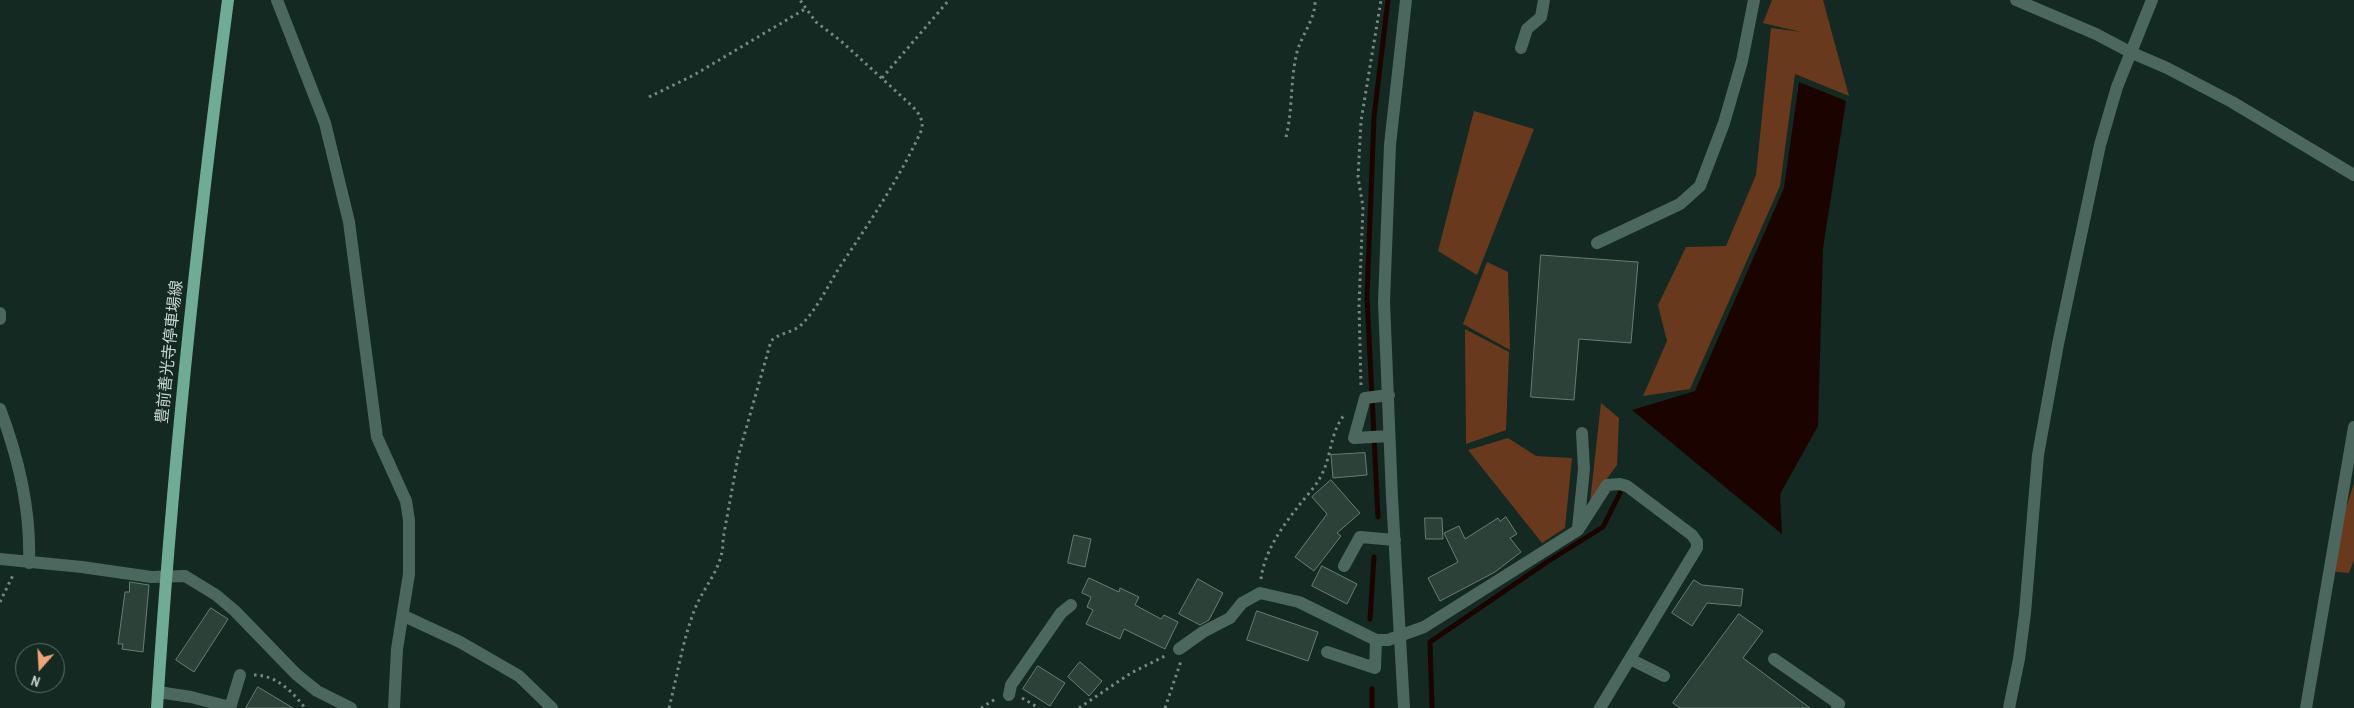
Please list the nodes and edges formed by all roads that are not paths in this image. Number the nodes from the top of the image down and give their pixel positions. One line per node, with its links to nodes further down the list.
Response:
1 (228, 0): 24 (main road, 豊前善光寺停車場線)
2 (278, 0): 26 (street)
3 (1406, 0): 14 (street)
4 (1544, 0): 8 (street)
5 (1754, 0): 11 (street)
6 (2016, 0): 9 (street)
7 (2152, 0): 9 (street)
8 (1521, 48)
9 (2130, 52): 10 (street); 45 (street)
10 (2354, 175)
11 (1597, 243)
12 (0, 313): 13 (street)
13 (0, 319)
14 (1375, 396): 18 (street); 18 (street)
15 (0, 410): 22 (street)
16 (2354, 427): 46 (street)
17 (1582, 434): 19 (street)
18 (1385, 436): 20 (street)
19 (1578, 530): 27 (street); 31 (street)
20 (1394, 540): 23 (street); 27 (street)
21 (0, 560): 22 (street)
22 (24, 562): 24 (street)
23 (1344, 566)
24 (166, 577): 35 (main road, 豊前善光寺停車場線); 39 (street)
25 (1071, 605): 36 (street)
26 (404, 616): 40 (street); 41 (street)
27 (1401, 636): 28 (street); 42 (street)
28 (1376, 640): 29 (street); 30 (street)
29 (1180, 649)
30 (1327, 652)
31 (1630, 659): 34 (street); 43 (street)
32 (1774, 659): 44 (street)
33 (240, 675): 38 (street)
34 (1664, 676)
35 (158, 692): 37 (main road, 豊前善光寺停車場線); 38 (street)
36 (1009, 694)
37 (158, 708)
38 (230, 708)
39 (350, 708)
40 (394, 708)
41 (552, 708)
42 (1404, 708)
43 (1600, 708)
44 (1837, 708)
45 (2009, 708)
46 (2306, 708)

